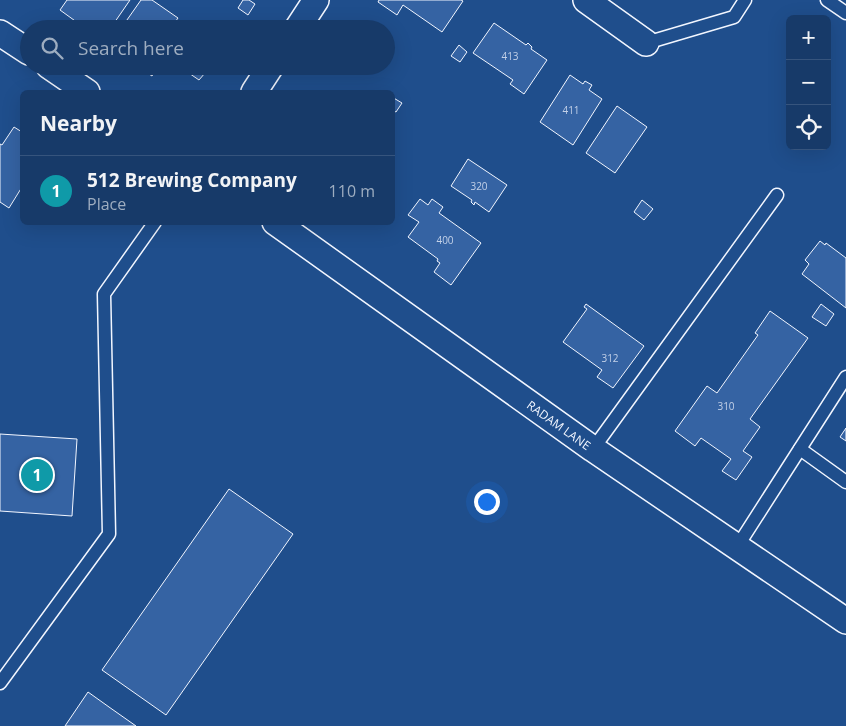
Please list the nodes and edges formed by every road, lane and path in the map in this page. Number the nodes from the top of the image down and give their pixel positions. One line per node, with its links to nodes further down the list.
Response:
1 (316, 0): 6 (street)
2 (586, 0): 8 (street)
3 (745, 0): 8 (lane)
4 (827, 0): 5 (lane)
5 (846, 13)
6 (302, 20)
7 (0, 33): 9 (street)
8 (646, 43)
9 (20, 46)
10 (62, 75): 12 (street)
11 (265, 75): 13 (street)
12 (84, 90)
13 (255, 90)
14 (777, 195): 18 (lane)
15 (153, 225): 23 (lane)
16 (279, 225): 18 (street, RADAM LANE)
17 (846, 378): 19 (lane)
18 (593, 449): 21 (street, RADAM LANE)
19 (800, 450): 20 (lane); 21 (lane)
20 (846, 482)
21 (737, 547): 22 (street, RADAM LANE)
22 (846, 621)
23 (0, 683)

